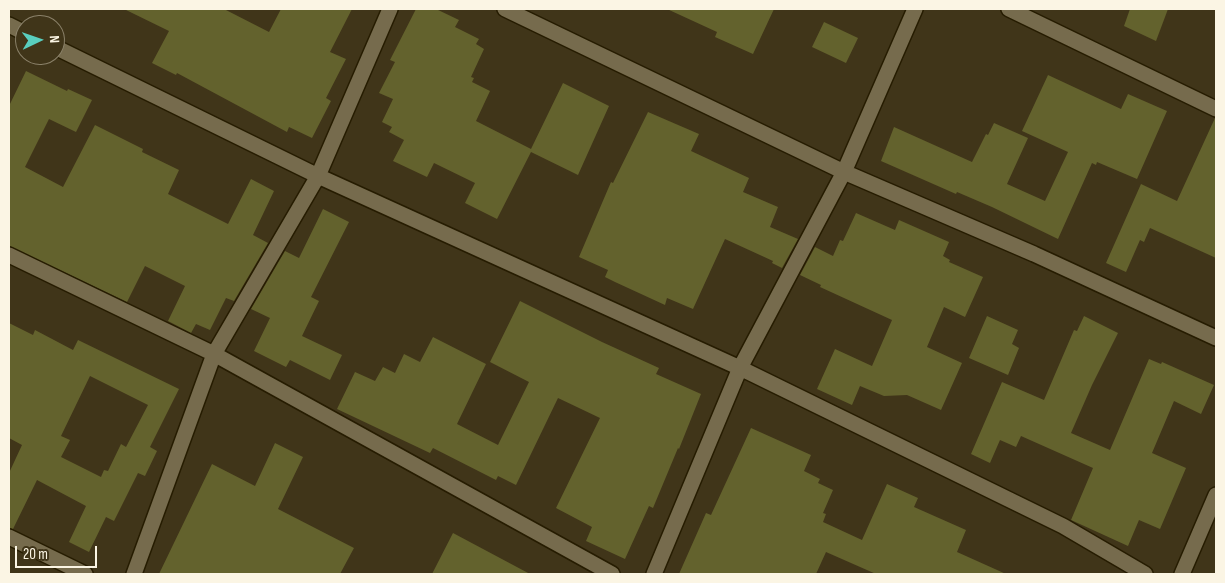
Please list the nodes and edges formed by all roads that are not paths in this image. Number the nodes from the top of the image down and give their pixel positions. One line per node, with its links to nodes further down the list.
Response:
1 (390, 9): 8 (street)
2 (505, 9): 7 (street)
3 (915, 9): 7 (street)
4 (1009, 9): 6 (street)
5 (65, 52): 8 (street)
6 (1216, 109)
7 (844, 172): 10 (street); 12 (street)
8 (318, 176): 11 (street); 12 (street)
9 (9, 255): 11 (street)
10 (1216, 338)
11 (214, 354): 16 (street); 17 (street)
12 (740, 368): 18 (street); 19 (street)
13 (1216, 495): 20 (street)
14 (9, 538): 15 (street)
15 (85, 574)
16 (134, 574)
17 (612, 574)
18 (654, 574)
19 (1145, 574)
20 (1182, 574)

